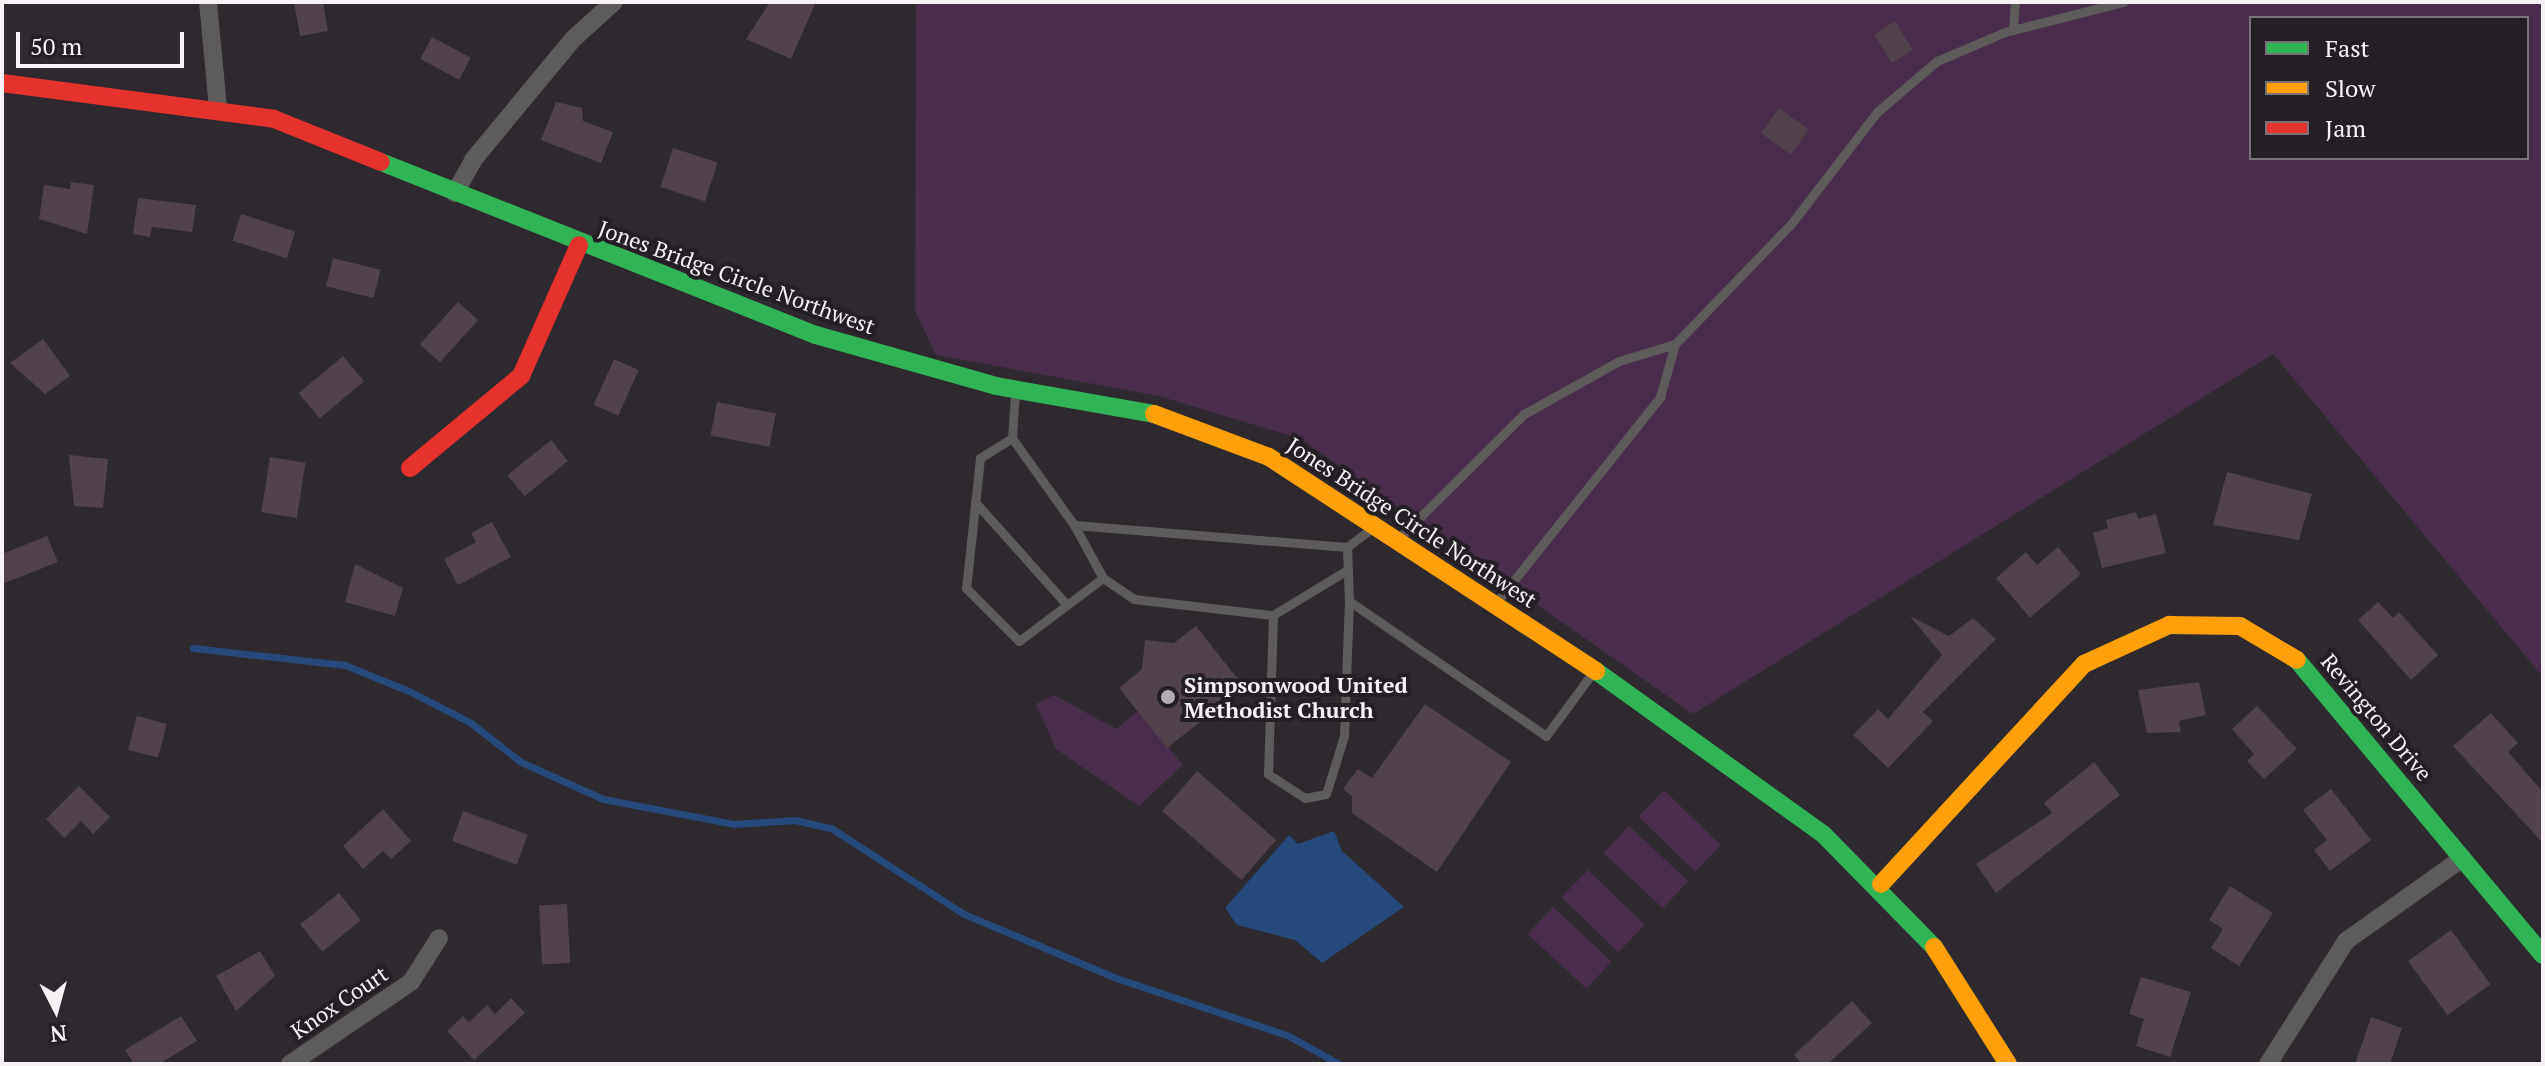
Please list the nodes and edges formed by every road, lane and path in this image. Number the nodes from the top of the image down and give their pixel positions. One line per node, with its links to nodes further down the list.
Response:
1 (208, 2): 7 (street)
2 (614, 2): 8 (street)
3 (2015, 2): 5 (lane)
4 (2123, 2): 5 (lane)
5 (2013, 30): 10 (lane)
6 (2, 83): 7 (street, Jones Bridge Circle Northwest)
7 (218, 108): 8 (street, Jones Bridge Circle Northwest)
8 (455, 193): 9 (street, Jones Bridge Circle Northwest)
9 (579, 245): 11 (street, Jones Bridge Circle Northwest); 13 (street)
10 (1675, 344): 17 (lane); 22 (lane)
11 (1016, 389): 12 (lane); 15 (street, Jones Bridge Circle Northwest)
12 (1012, 438): 14 (lane); 16 (lane)
13 (410, 468)
14 (975, 502): 23 (lane); 23 (lane)
15 (1378, 523): 17 (street, Jones Bridge Circle Northwest); 18 (lane)
16 (1074, 525): 18 (lane); 20 (lane)
17 (1400, 537): 22 (street, Jones Bridge Circle Northwest)
18 (1347, 547): 19 (lane)
19 (1347, 570): 21 (lane); 24 (lane)
20 (1103, 578): 23 (lane); 24 (lane)
21 (1349, 601): 24 (lane); 25 (lane)
22 (1495, 604): 25 (street, Jones Bridge Circle Northwest)
23 (1067, 605)
24 (1273, 615)
25 (1594, 670): 27 (street, Jones Bridge Circle Northwest)
26 (2463, 858): 27 (street, Revington Drive); 29 (street, Revington Drive); 32 (street)
27 (1881, 884): 31 (street, Jones Bridge Circle Northwest)
28 (439, 938): 30 (street, Knox Court)
29 (2543, 955)
30 (290, 1064)
31 (2008, 1064)
32 (2268, 1064)

